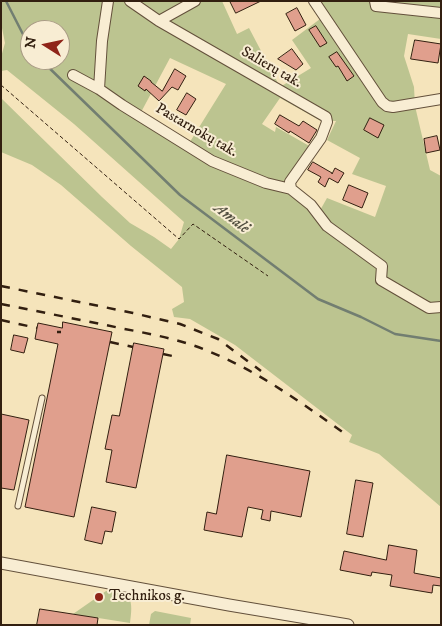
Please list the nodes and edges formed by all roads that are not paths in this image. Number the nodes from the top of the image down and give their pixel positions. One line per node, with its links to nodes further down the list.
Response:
1 (108, 1): 9 (street)
2 (130, 1): 7 (street, Salierų tak.)
3 (195, 1): 7 (street)
4 (314, 1): 10 (street)
5 (375, 1): 6 (street)
6 (441, 13)
7 (159, 21): 11 (street, Salierų tak.)
8 (74, 75): 9 (street, Pastarnokų tak.)
9 (99, 89): 11 (street, Pastarnokų tak.)
10 (441, 99)
11 (291, 189): 12 (street, Pastarnokų tak.)
12 (441, 307)
13 (42, 398): 14 (lane)
14 (18, 506)
15 (1, 563): 16 (street)
16 (348, 625)

